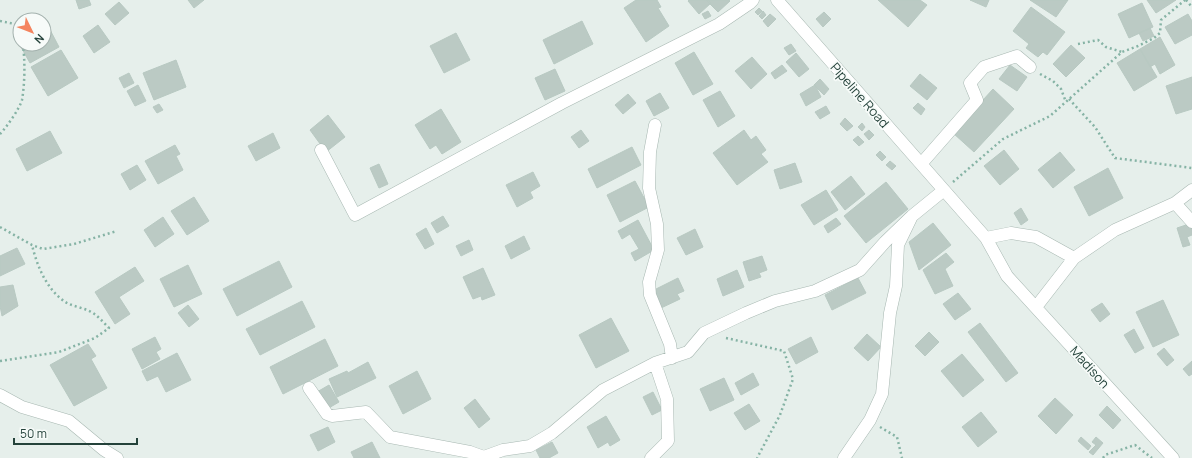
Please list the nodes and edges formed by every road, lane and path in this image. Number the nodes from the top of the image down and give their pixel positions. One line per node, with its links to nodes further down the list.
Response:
1 (753, 0): 14 (street)
2 (777, 0): 15 (street, Pipeline Road)
3 (1185, 0): 4 (path); 9 (path)
4 (1192, 7)
5 (0, 21): 6 (path)
6 (12, 23)
7 (1078, 44): 9 (path)
8 (24, 52): 13 (path)
9 (1122, 52): 11 (path)
10 (1030, 67): 11 (path); 15 (street)
11 (1068, 100): 16 (path); 17 (path)
12 (655, 125): 29 (street)
13 (0, 134)
14 (321, 150)
15 (921, 164): 17 (street, Pipeline Road)
16 (1192, 168)
17 (944, 190): 20 (street); 24 (street, Pipeline Road)
18 (1192, 190): 19 (street)
19 (1175, 203): 21 (street); 26 (street)
20 (912, 216): 28 (street); 34 (street)
21 (1192, 222)
22 (0, 227): 25 (path)
23 (117, 231): 25 (path)
24 (986, 238): 26 (street); 27 (street, Madison)
25 (32, 245): 30 (path)
26 (1074, 258): 27 (street)
27 (1036, 307): 43 (street, Madison)
28 (704, 333): 29 (street); 38 (path)
29 (672, 358): 31 (street)
30 (0, 361)
31 (655, 363): 36 (street); 37 (street)
32 (309, 388): 36 (street)
33 (0, 395): 35 (street)
34 (870, 420): 39 (street); 40 (path)
35 (117, 458)
36 (482, 458)
37 (651, 458)
38 (757, 458)
39 (844, 458)
40 (902, 458)
41 (1103, 458): 42 (path)
42 (1152, 458)
43 (1173, 458)

